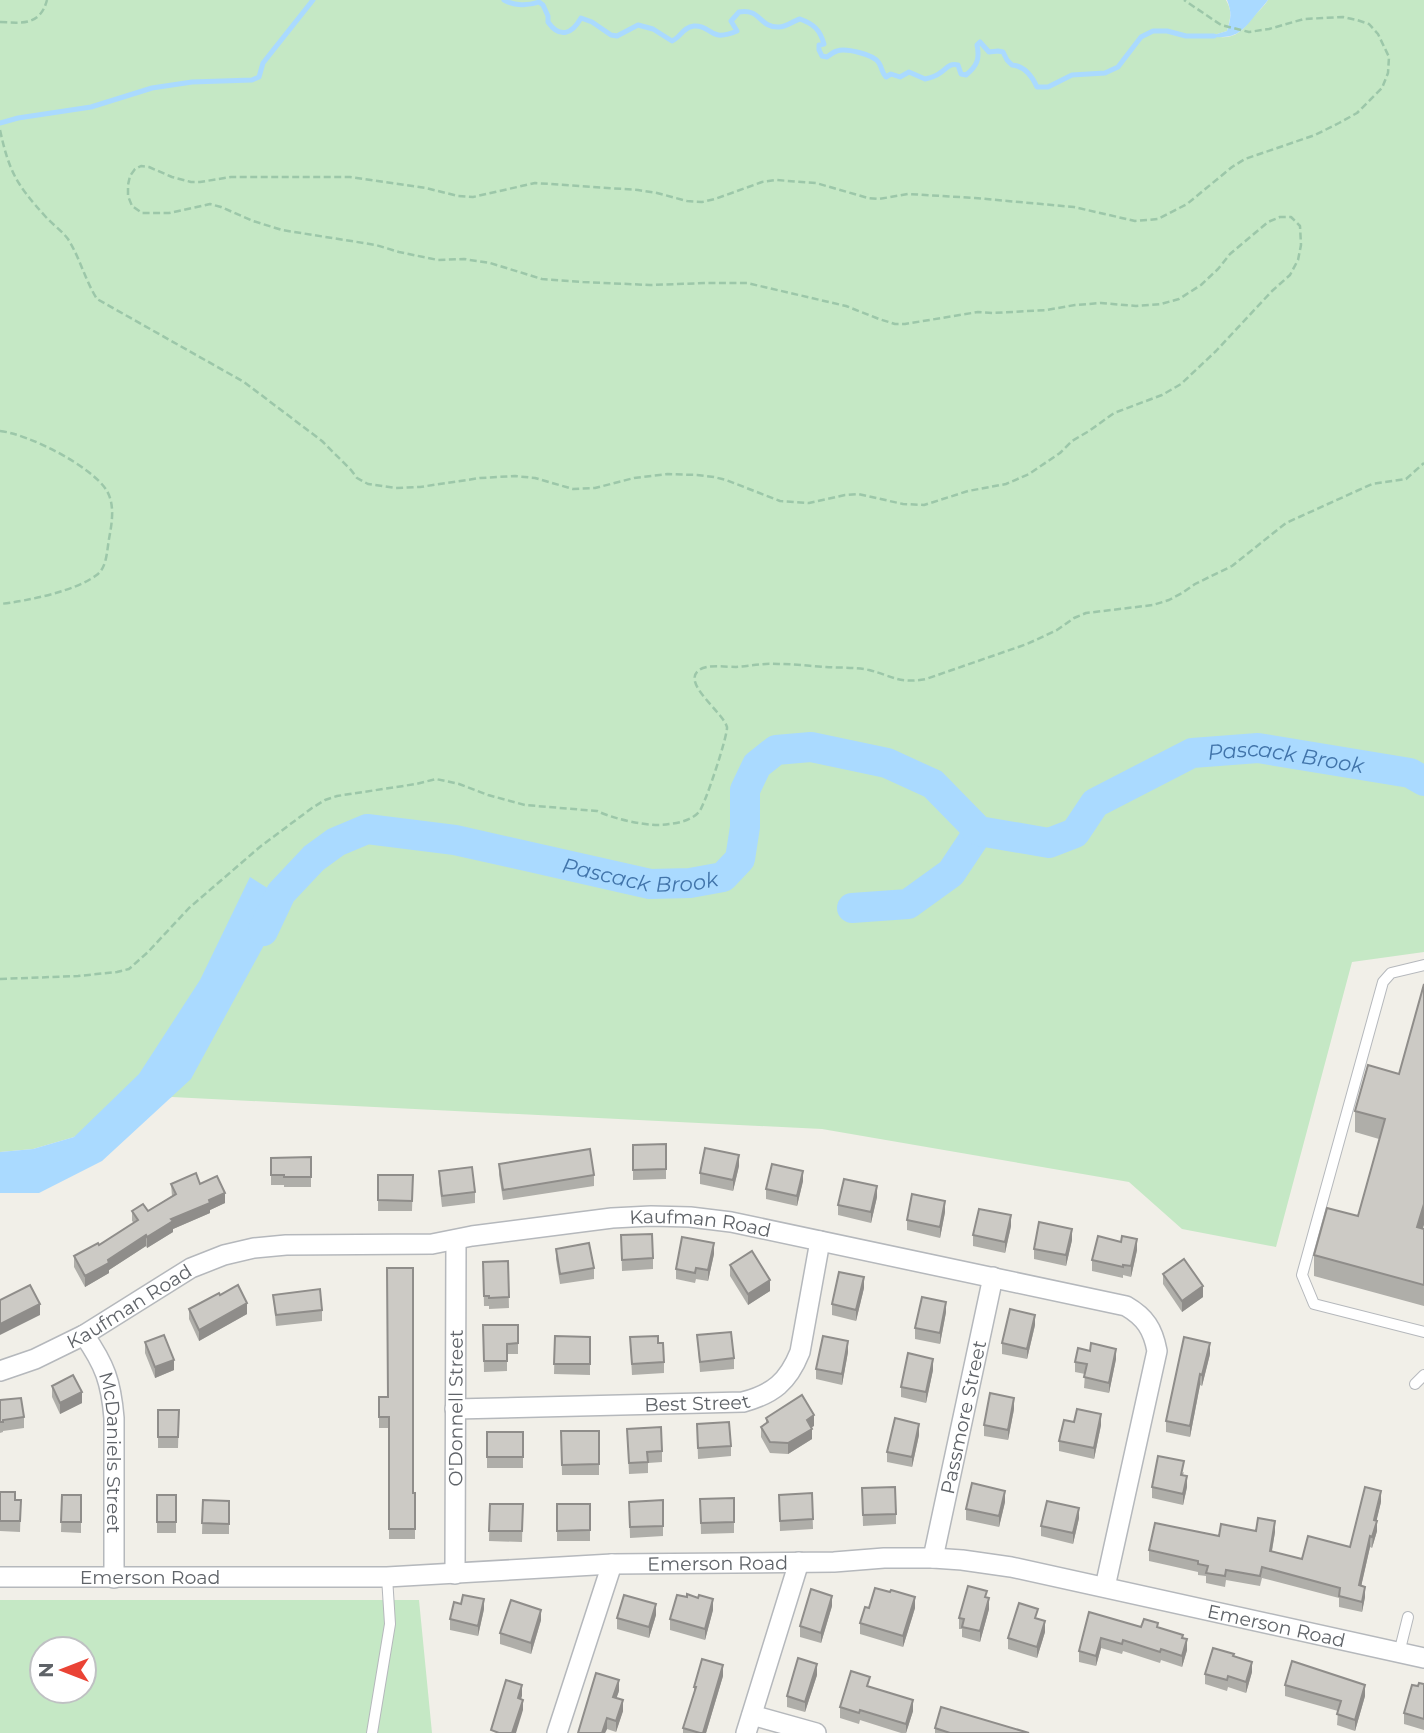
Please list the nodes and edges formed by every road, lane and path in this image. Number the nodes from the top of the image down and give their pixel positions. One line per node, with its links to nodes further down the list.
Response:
1 (47, 0): 3 (path)
2 (1184, 0): 4 (path)
3 (0, 22)
4 (0, 130)
5 (0, 431): 7 (path)
6 (1424, 463): 9 (path)
7 (0, 604)
8 (1424, 965): 13 (lane)
9 (0, 979)
10 (456, 1240): 11 (street, Kaufman Road); 14 (street, Kaufman Road); 18 (street, O'Donnell Street)
11 (820, 1241): 12 (street, Kaufman Road); 18 (street, Best Street)
12 (993, 1277): 19 (street, Passmore Street); 26 (street, Kaufman Road)
13 (1424, 1332)
14 (84, 1335): 15 (street, Kaufman Road); 25 (street, McDaniels Street)
15 (0, 1371)
16 (1424, 1375): 17 (lane)
17 (1415, 1384)
18 (455, 1409): 22 (street, O'Donnell Street)
19 (933, 1558): 20 (street, Emerson Road); 26 (street, Emerson Road)
20 (799, 1562): 21 (street, Emerson Road); 30 (street)
21 (612, 1564): 22 (street, Emerson Road); 32 (street)
22 (455, 1574): 24 (street, Emerson Road)
23 (0, 1577): 25 (street, Emerson Road)
24 (387, 1577): 25 (street, Emerson Road); 31 (lane)
25 (114, 1578)
26 (1105, 1587): 28 (street, Emerson Road)
27 (1408, 1617): 28 (lane)
28 (1399, 1653): 29 (street, Emerson Road)
29 (1424, 1658)
30 (749, 1724): 33 (street)
31 (372, 1733)
32 (557, 1733)
33 (816, 1733)

